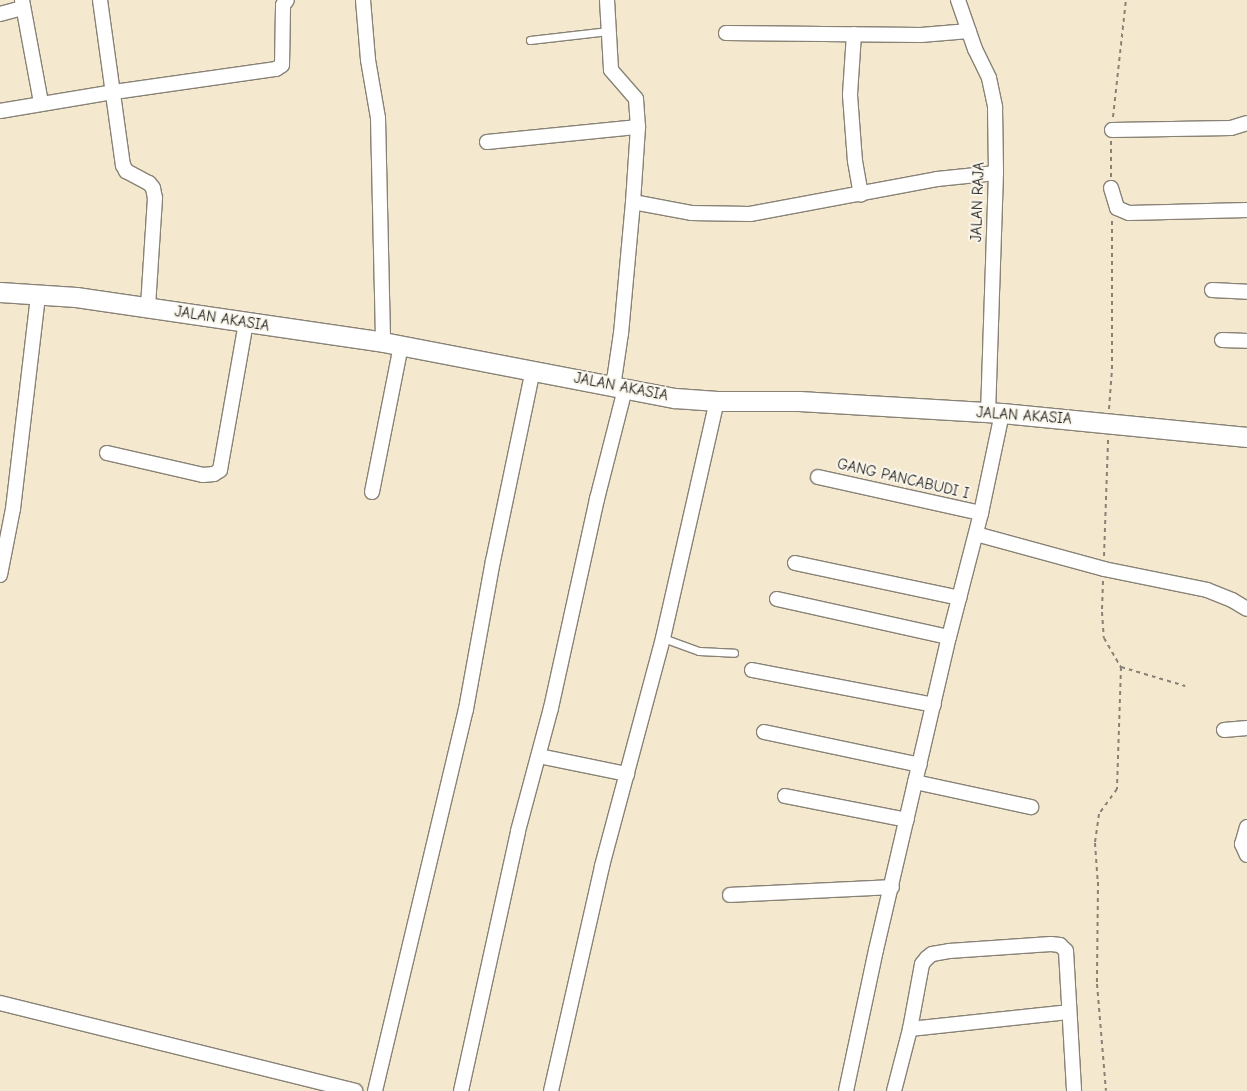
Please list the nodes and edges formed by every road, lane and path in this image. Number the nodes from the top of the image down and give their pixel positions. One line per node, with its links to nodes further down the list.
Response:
1 (100, 0): 13 (street)
2 (287, 0): 13 (street)
3 (363, 0): 33 (street)
4 (607, 0): 8 (street)
5 (958, 0): 9 (street, JALAN RAJA)
6 (23, 4): 7 (street); 14 (street)
7 (0, 14)
8 (608, 31): 12 (lane); 17 (street)
9 (969, 31): 11 (street); 20 (street, JALAN RAJA)
10 (726, 33): 11 (street)
11 (854, 34): 22 (street)
12 (530, 40)
13 (114, 92): 14 (street); 29 (street)
14 (41, 103): 15 (street)
15 (0, 111)
16 (1247, 123): 18 (street)
17 (638, 127): 19 (street); 23 (street)
18 (1112, 130)
19 (487, 142)
20 (996, 173): 22 (street); 37 (street, JALAN RAJA)
21 (1111, 188): 24 (street)
22 (861, 194): 23 (street)
23 (633, 202): 35 (street)
24 (1247, 210)
25 (1212, 290): 27 (street)
26 (0, 292): 28 (street, JALAN AKASIA)
27 (1247, 292)
28 (38, 295): 29 (street, JALAN AKASIA); 47 (street)
29 (148, 307): 30 (street, JALAN AKASIA)
30 (246, 323): 33 (street, JALAN AKASIA); 40 (street)
31 (1222, 340): 32 (street)
32 (1247, 341)
33 (392, 344): 34 (street, JALAN AKASIA); 42 (street)
34 (533, 369): 35 (street, JALAN AKASIA); 76 (street)
35 (619, 388): 36 (street, JALAN AKASIA); 61 (street)
36 (717, 401): 37 (street, JALAN AKASIA); 52 (street)
37 (995, 413): 38 (street, JALAN AKASIA); 43 (street, JALAN RAJA)
38 (1109, 422): 39 (street, JALAN AKASIA); 46 (path)
39 (1247, 437)
40 (107, 453)
41 (818, 477): 43 (street, GANG PANCABUDI I)
42 (372, 492)
43 (981, 513): 44 (street, JALAN RAJA)
44 (976, 534): 46 (street); 48 (street, JALAN RAJA)
45 (795, 563): 48 (street)
46 (1104, 569): 50 (street); 54 (path)
47 (0, 574)
48 (959, 598): 51 (street, JALAN RAJA)
49 (777, 599): 51 (street)
50 (1247, 609)
51 (949, 637): 57 (street, JALAN RAJA)
52 (663, 638): 53 (lane); 63 (street)
53 (734, 653)
54 (1120, 667): 56 (path); 82 (path)
55 (752, 670): 57 (street)
56 (1185, 686)
57 (934, 705): 62 (street, JALAN RAJA)
58 (1247, 728): 59 (street)
59 (1224, 730)
60 (764, 732): 62 (street)
61 (539, 756): 63 (street); 77 (street)
62 (920, 765): 64 (street, JALAN RAJA)
63 (627, 774): 78 (street)
64 (915, 782): 66 (street); 67 (street, JALAN RAJA)
65 (785, 796): 67 (street)
66 (1031, 807)
67 (907, 820): 70 (street, JALAN RAJA)
68 (1247, 827): 69 (street)
69 (1247, 855)
70 (892, 887): 71 (street); 79 (street, JALAN RAJA)
71 (730, 895)
72 (0, 1003): 75 (street)
73 (1068, 1012): 74 (street); 74 (street); 81 (street)
74 (910, 1029): 80 (street)
75 (355, 1091)
76 (375, 1091)
77 (461, 1091)
78 (551, 1091)
79 (846, 1091)
80 (894, 1091)
81 (1074, 1091)
82 (1106, 1091)

